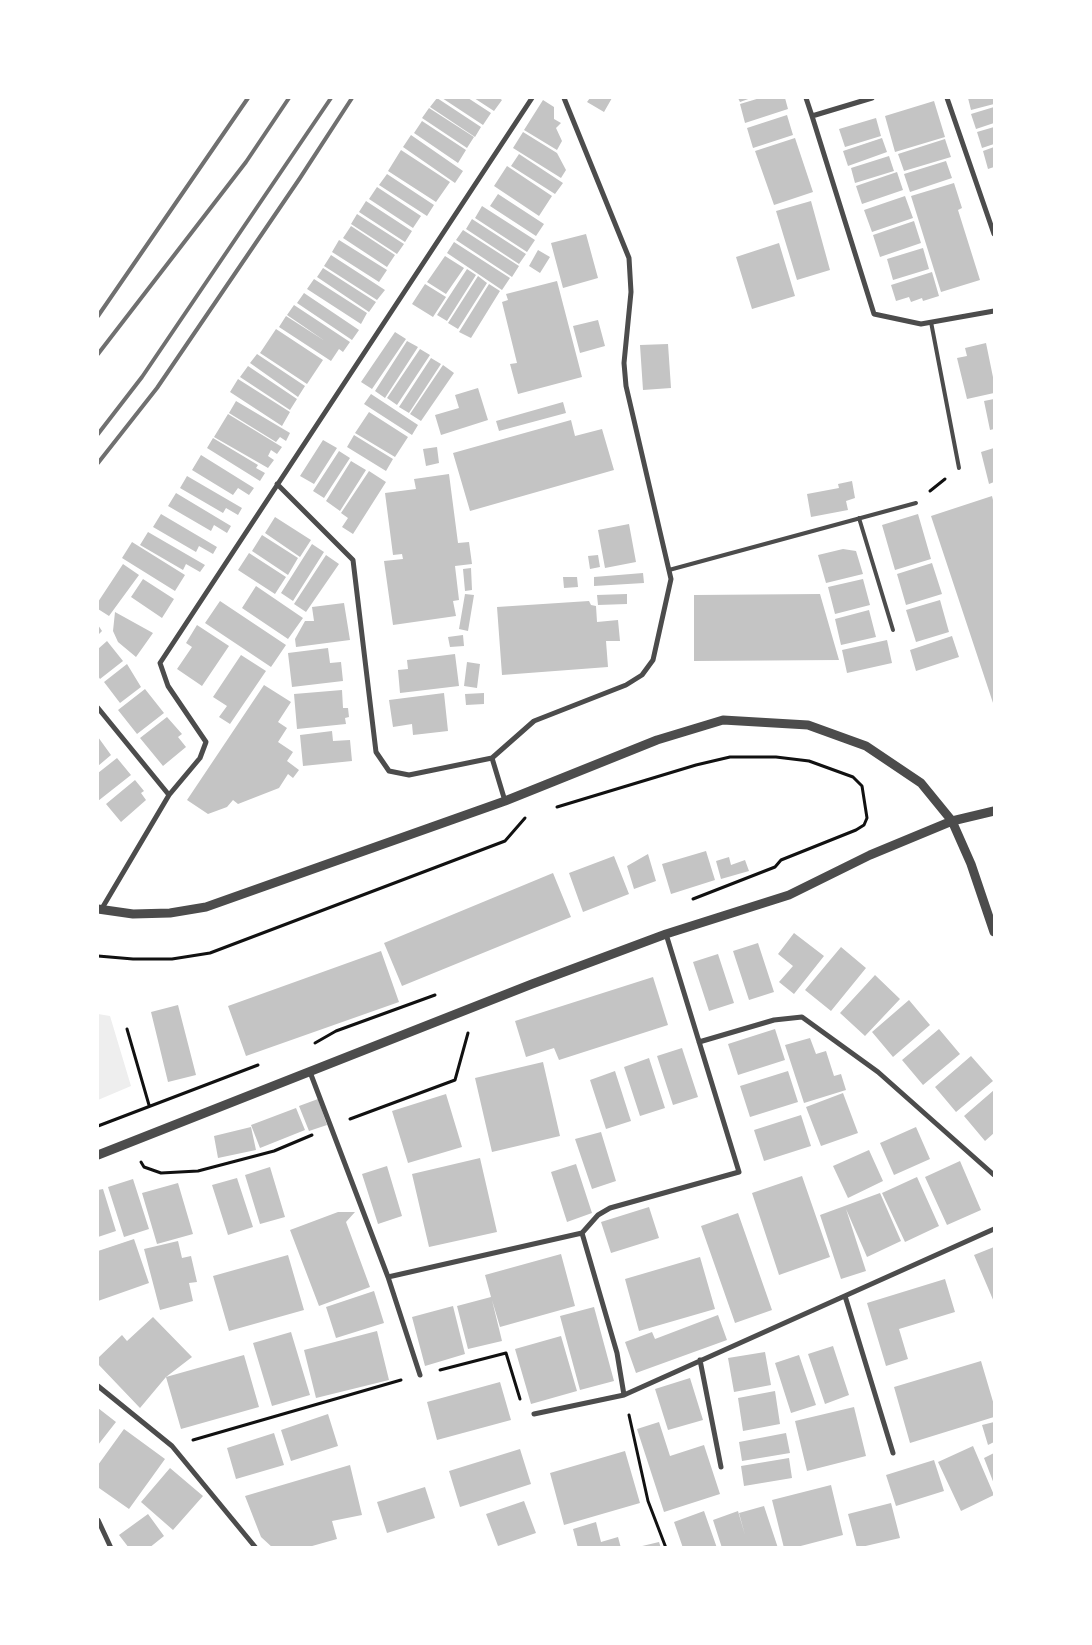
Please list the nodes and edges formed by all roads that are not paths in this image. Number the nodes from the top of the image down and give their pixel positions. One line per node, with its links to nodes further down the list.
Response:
1 (532, 98): 11 (street)
2 (564, 98): 14 (street)
3 (806, 98): 6 (street)
4 (872, 98): 6 (street)
5 (947, 98): 7 (street)
6 (812, 116): 9 (street)
7 (994, 234)
8 (994, 310): 9 (street)
9 (931, 322): 10 (lane)
10 (959, 468)
11 (277, 484): 17 (street); 18 (street)
12 (916, 503): 13 (lane)
13 (859, 518): 14 (lane); 15 (lane)
14 (669, 570): 17 (street)
15 (893, 630)
16 (98, 708): 18 (street)
17 (492, 758): 19 (street)
18 (169, 795): 22 (street)
19 (505, 801): 21 (street); 22 (street)
20 (994, 811): 21 (street)
21 (952, 821): 23 (street); 24 (street)
22 (99, 909)
23 (994, 932)
24 (666, 934): 25 (street); 26 (street)
25 (699, 1042): 28 (street); 30 (street)
26 (310, 1072): 27 (street); 31 (street)
27 (98, 1156)
28 (994, 1175)
29 (994, 1229): 32 (street)
30 (582, 1233): 31 (street); 36 (street)
31 (388, 1277): 34 (street)
32 (845, 1296): 33 (street); 38 (street)
33 (700, 1360): 36 (street); 39 (street)
34 (423, 1374)
35 (98, 1386): 42 (street)
36 (624, 1395): 37 (street)
37 (534, 1414)
38 (893, 1453)
39 (721, 1466)
40 (98, 1520): 41 (street)
41 (110, 1548)
42 (256, 1548)

